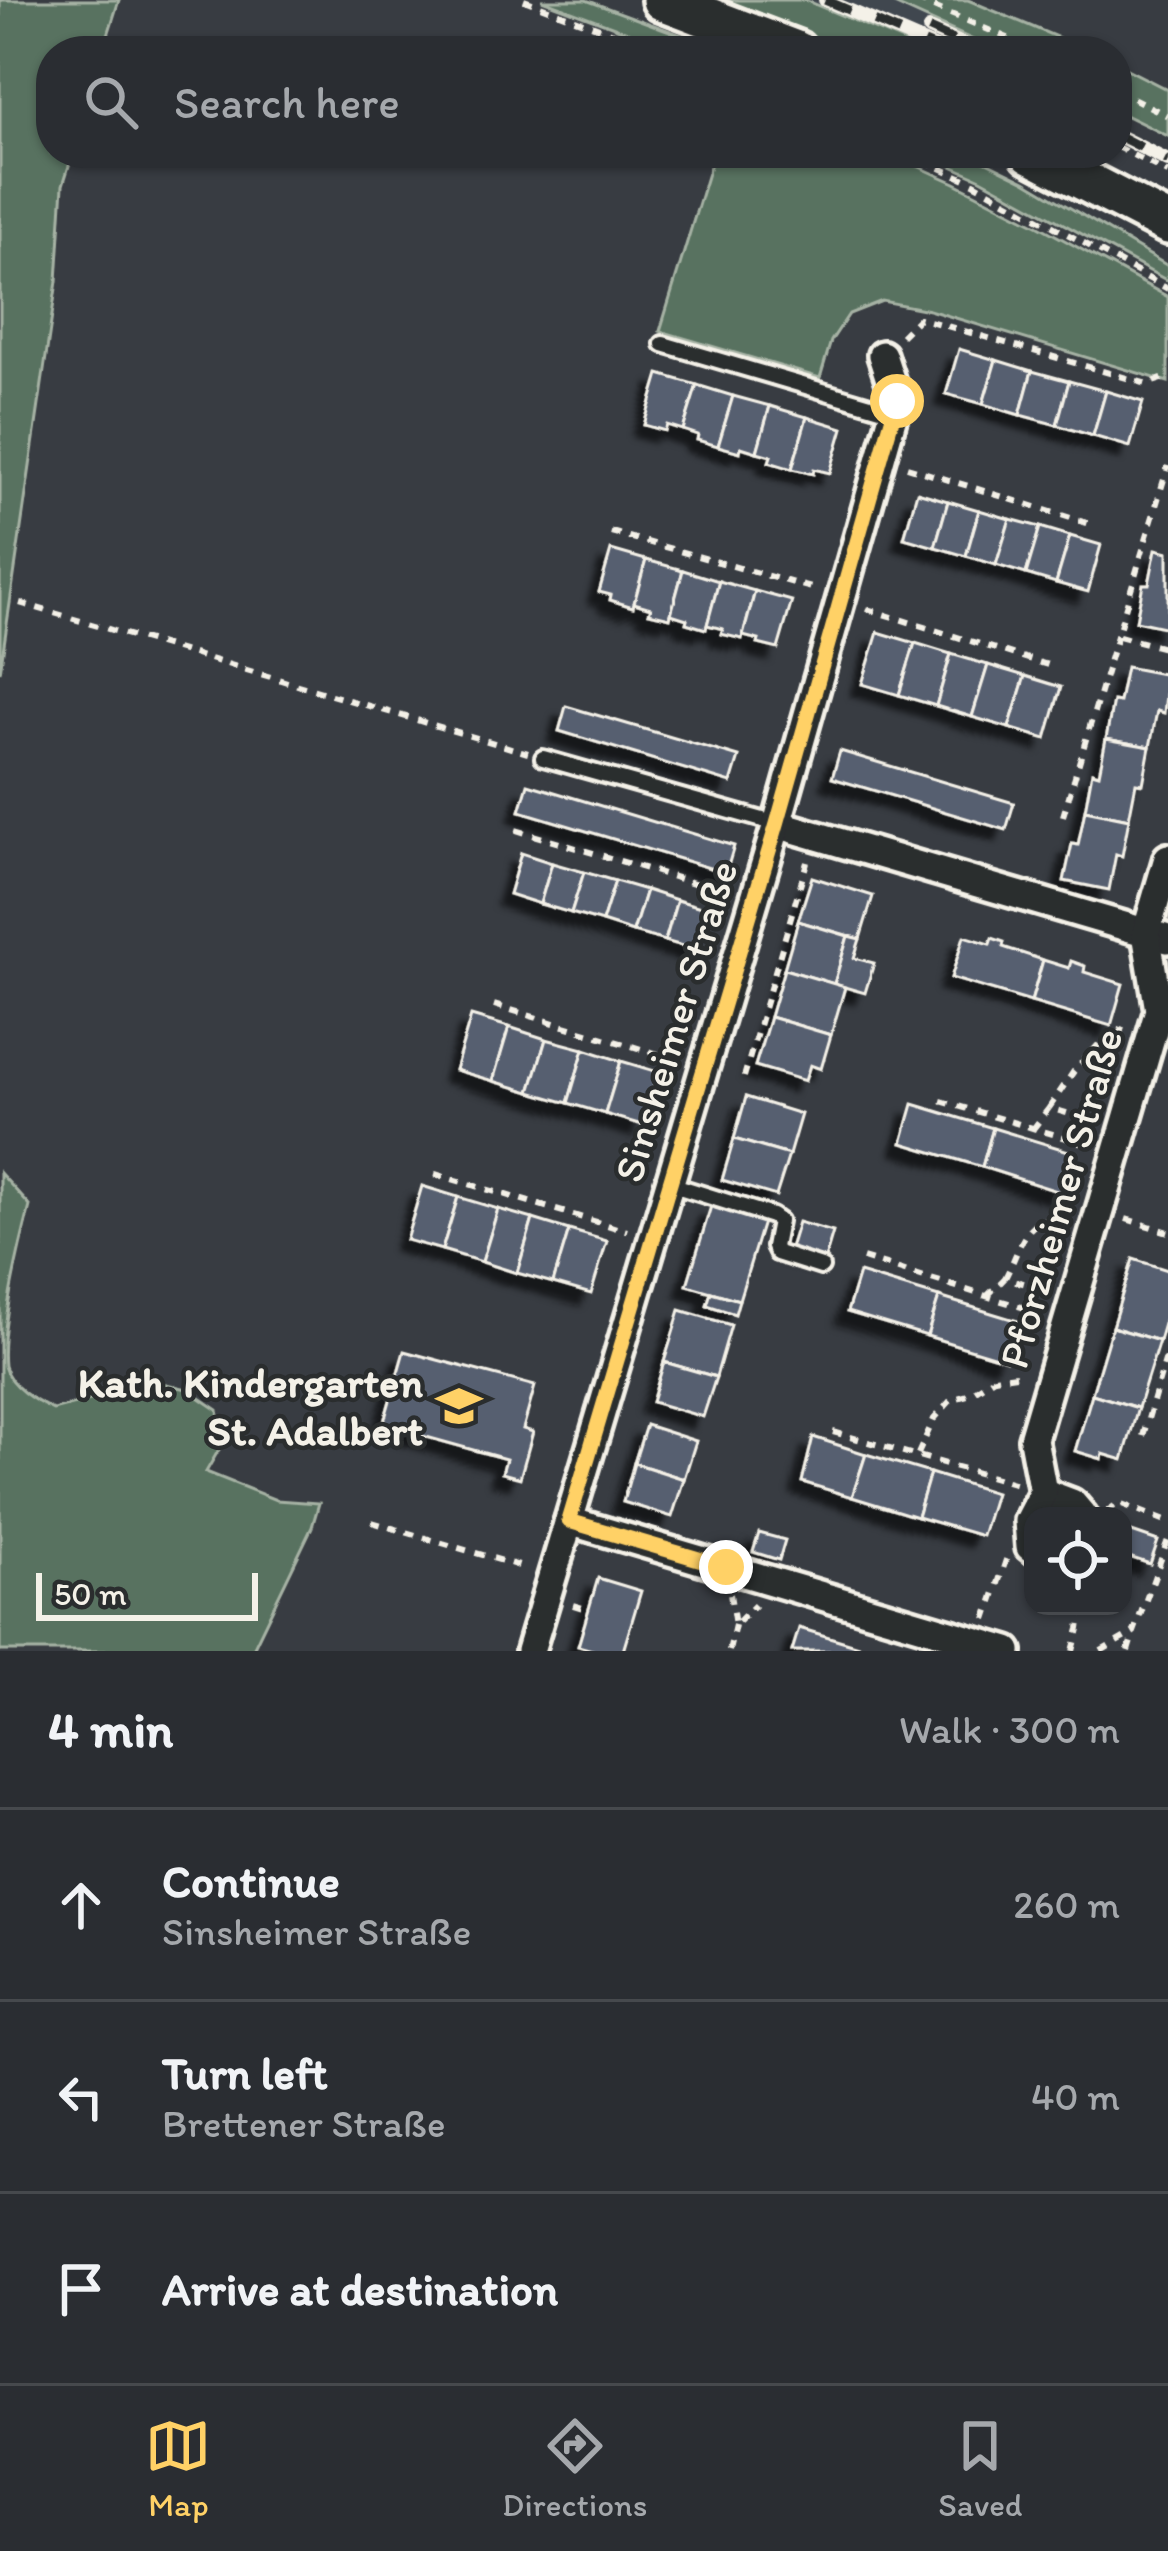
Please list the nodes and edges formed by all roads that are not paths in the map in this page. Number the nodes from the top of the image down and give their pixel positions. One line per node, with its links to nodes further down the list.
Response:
1 (662, 0): 2 (main road)
2 (757, 36)
3 (1062, 168): 4 (main road)
4 (1168, 224)
5 (663, 344): 7 (lane)
6 (881, 355): 7 (street, Sinsheimer Straße)
7 (893, 412): 9 (street, Sinsheimer Straße)
8 (543, 758): 9 (lane)
9 (777, 824): 11 (street); 12 (street, Sinsheimer Straße)
10 (1168, 858): 11 (street, Pforzheimer Straße)
11 (1157, 936): 14 (street, Pforzheimer Straße)
12 (670, 1184): 13 (lane); 17 (street, Sinsheimer Straße)
13 (821, 1267)
14 (1043, 1492): 15 (street, Pforzheimer Straße); 16 (street)
15 (1035, 1507)
16 (1076, 1507)
17 (569, 1521): 18 (street, Sinsheimer Straße); 19 (street)
18 (530, 1651)
19 (1008, 1651)

